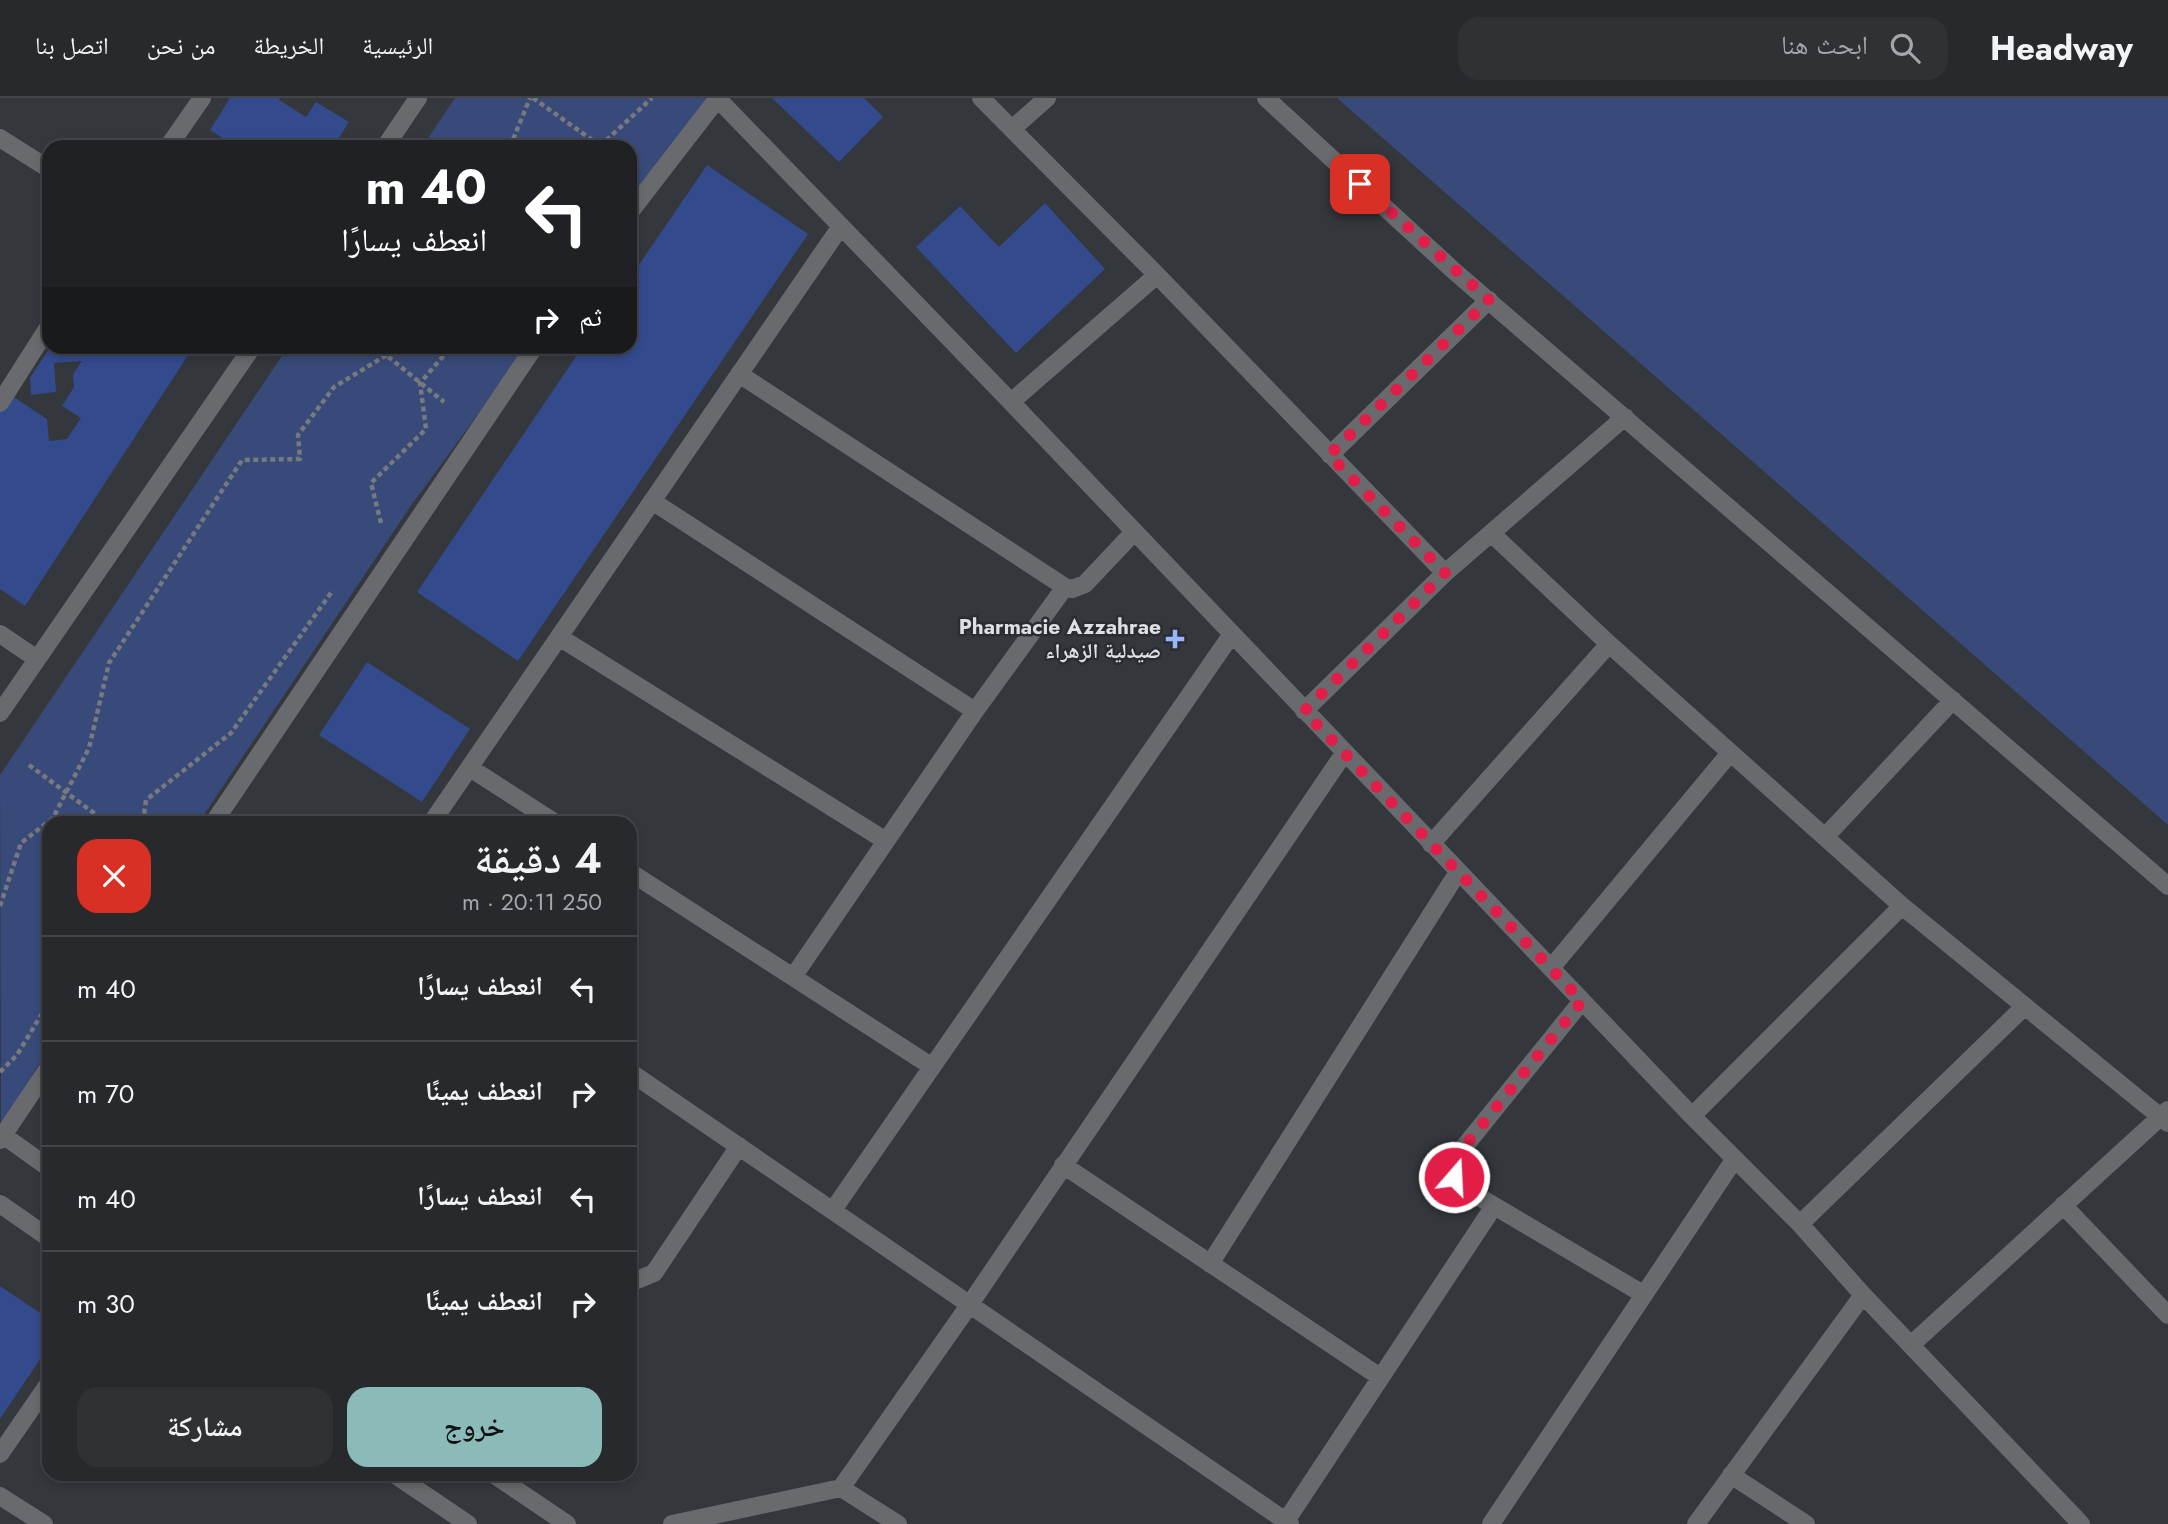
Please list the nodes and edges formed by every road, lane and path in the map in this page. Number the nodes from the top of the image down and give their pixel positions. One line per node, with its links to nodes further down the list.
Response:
1 (202, 98): 11 (street)
2 (418, 98): 12 (street)
3 (532, 98): 13 (path); 14 (path)
4 (652, 98): 15 (path)
5 (718, 98): 17 (street); 18 (street)
6 (981, 98): 9 (street)
7 (1047, 98): 9 (street)
8 (1266, 98): 20 (street)
9 (1012, 128): 19 (street)
10 (0, 138): 16 (street)
11 (173, 140)
12 (390, 140)
13 (513, 140)
14 (591, 140)
15 (608, 140)
16 (42, 165)
17 (637, 203)
18 (841, 226): 27 (street); 31 (street)
19 (1157, 275): 31 (street); 33 (street)
20 (1489, 300): 32 (street); 33 (street)
21 (42, 336): 29 (street)
22 (247, 354): 45 (street)
23 (389, 354): 26 (path)
24 (445, 354): 28 (path)
25 (530, 354): 58 (street)
26 (386, 356): 28 (path); 54 (path)
27 (739, 374): 34 (street); 39 (street)
28 (420, 383): 30 (path); 35 (path)
29 (2, 396)
30 (444, 402)
31 (1011, 402): 36 (street)
32 (1625, 417): 37 (street); 46 (street)
33 (1329, 455): 38 (street)
34 (652, 501): 43 (street); 47 (street)
35 (381, 523)
36 (1134, 532): 39 (street); 42 (street)
37 (1491, 533): 38 (street); 44 (street)
38 (1445, 573): 48 (street)
39 (1065, 587): 47 (street)
40 (333, 590): 57 (path)
41 (0, 634): 45 (street)
42 (1232, 635): 48 (street); 75 (street)
43 (559, 637): 53 (street); 63 (street)
44 (1609, 644): 51 (street); 64 (street)
45 (37, 659): 49 (street)
46 (1953, 700): 62 (street); 67 (street)
47 (975, 710): 63 (street)
48 (1304, 711): 50 (street)
49 (0, 713)
50 (1345, 752): 64 (street); 85 (street)
51 (1730, 753): 62 (street); 70 (street)
52 (29, 765): 54 (path)
53 (470, 768): 59 (street); 60 (street)
54 (66, 793): 55 (path); 56 (path)
55 (54, 816)
56 (98, 816)
57 (144, 816)
58 (218, 816)
59 (436, 816)
60 (545, 816)
61 (42, 827): 68 (path)
62 (1825, 837): 69 (street)
63 (886, 841): 71 (street)
64 (1432, 844): 65 (street)
65 (1458, 872): 70 (street); 92 (street)
66 (637, 877): 71 (street)
67 (2168, 886)
68 (0, 906)
69 (1902, 906): 73 (street); 79 (street)
70 (1551, 968): 72 (street)
71 (793, 977): 75 (street)
72 (1582, 1001): 79 (street); 88 (street)
73 (2024, 1007): 80 (street); 90 (street)
74 (42, 1014): 76 (path)
75 (931, 1066): 89 (street)
76 (0, 1072)
77 (42, 1077): 81 (street)
78 (637, 1077): 82 (street)
79 (1692, 1116): 83 (street)
80 (2166, 1117): 87 (street)
81 (1, 1136): 84 (street)
82 (739, 1146): 89 (street); 93 (street)
83 (1734, 1160): 90 (street); 94 (street)
84 (42, 1163)
85 (1063, 1165): 92 (street); 96 (street)
86 (0, 1204): 91 (street)
87 (2063, 1205): 97 (street); 98 (street)
88 (1494, 1206): 94 (street); 99 (street)
89 (833, 1210): 96 (street)
90 (1800, 1224): 95 (street)
91 (42, 1233)
92 (1210, 1264): 99 (street)
93 (637, 1282)
94 (1643, 1294): 113 (street)
95 (1863, 1295): 98 (street); 102 (street)
96 (970, 1304): 105 (street); 107 (street)
97 (2168, 1315)
98 (1912, 1344): 116 (street)
99 (1380, 1377): 107 (street)
100 (42, 1392): 101 (street)
101 (0, 1454)
102 (1731, 1475): 114 (street); 115 (street)
103 (404, 1481): 109 (street)
104 (503, 1481): 110 (street)
105 (841, 1488): 111 (street); 112 (street)
106 (0, 1496): 108 (street)
107 (1288, 1522)
108 (44, 1524)
109 (468, 1524)
110 (567, 1524)
111 (673, 1524)
112 (898, 1524)
113 (1491, 1524)
114 (1696, 1524)
115 (1806, 1524)
116 (2081, 1524)

